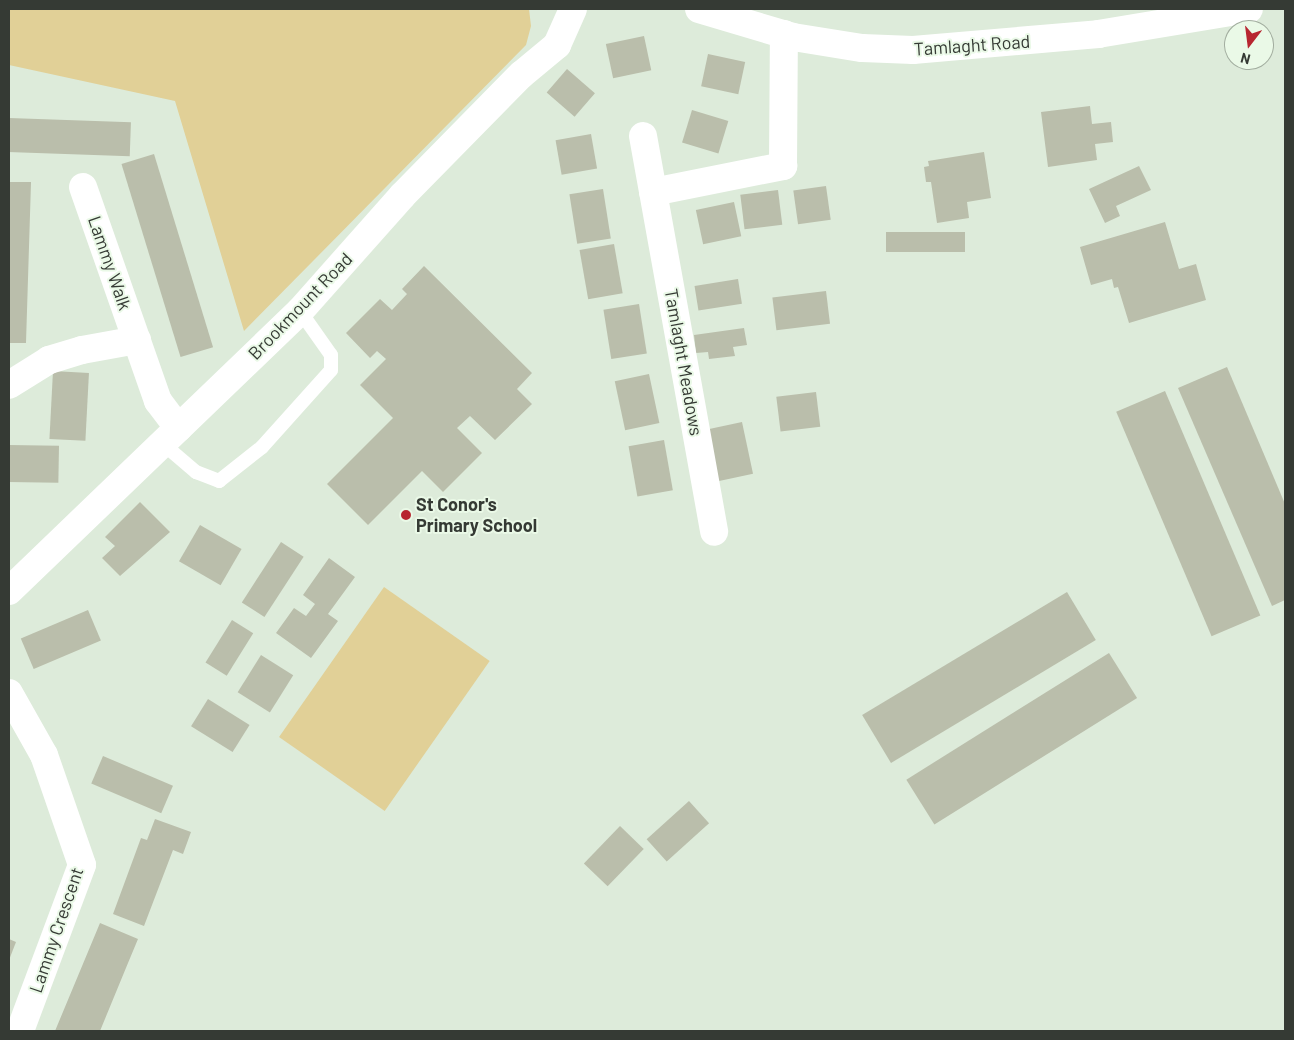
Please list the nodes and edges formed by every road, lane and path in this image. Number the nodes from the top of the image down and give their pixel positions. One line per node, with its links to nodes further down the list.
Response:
1 (573, 9): 8 (street, Brookmount Road)
2 (699, 9): 4 (street, Tamlaght Road)
3 (1249, 9): 4 (street, Tamlaght Road)
4 (784, 34): 7 (street)
5 (643, 136): 7 (street, Tamlaght Meadows)
6 (83, 187): 9 (street, Lammy Walk)
7 (653, 192): 12 (street, Tamlaght Meadows)
8 (300, 311): 11 (street, Brookmount Road); 11 (lane)
9 (137, 340): 10 (street); 11 (street, Lammy Walk)
10 (9, 385)
11 (170, 435): 13 (street, Brookmount Road)
12 (714, 532)
13 (9, 591)
14 (9, 693): 15 (street, Lammy Crescent)
15 (20, 1031)

